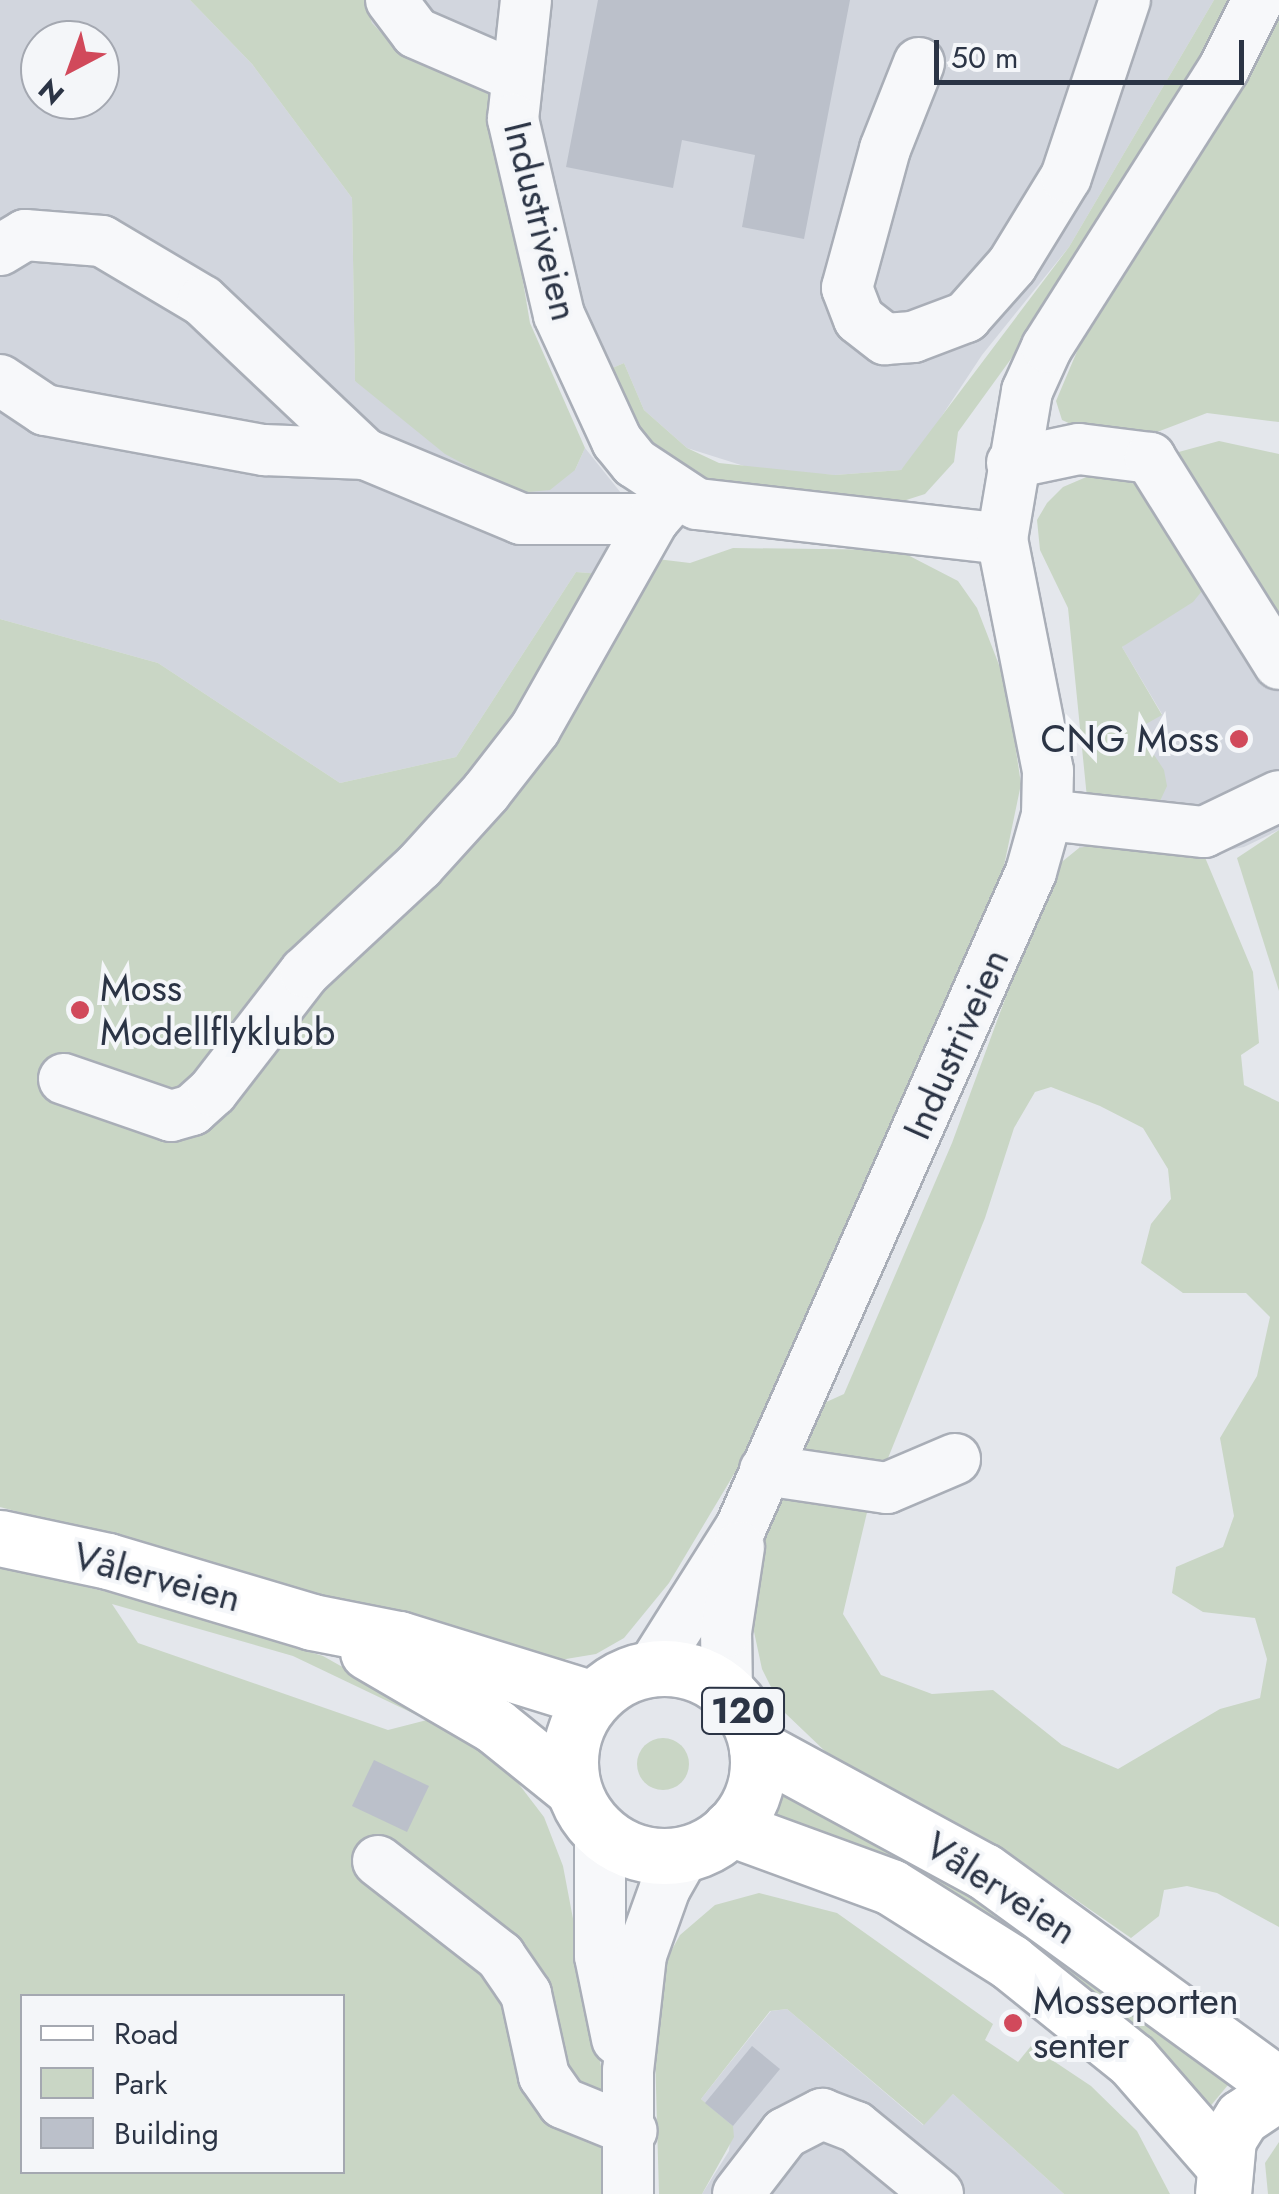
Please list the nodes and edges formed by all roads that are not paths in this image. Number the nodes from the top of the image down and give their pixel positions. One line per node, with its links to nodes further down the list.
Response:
1 (391, 0): 7 (street)
2 (526, 0): 7 (street, Industriveien)
3 (556, 0): 8 (street)
4 (1125, 0): 6 (street)
5 (1258, 0): 12 (street, Industriveien)
6 (919, 63)
7 (513, 75): 8 (street, Industriveien)
8 (542, 244): 13 (street, Industriveien)
9 (0, 250): 11 (street)
10 (0, 380): 11 (street)
11 (365, 454): 13 (street)
12 (1012, 464): 14 (street, Industriveien); 15 (street)
13 (665, 507): 14 (street, Industriveien); 18 (street)
14 (1002, 539): 17 (street, Industriveien)
15 (1279, 664)
16 (1279, 796): 17 (street)
17 (1047, 815): 20 (street, Industriveien)
18 (64, 1080)
19 (955, 1459): 20 (street)
20 (764, 1470): 21 (street, Industriveien)
21 (742, 1527): 24 (street, Industriveien); 25 (street, Industriveien)
22 (0, 1538): 23 (main road, Vålerveien)
23 (312, 1622): 26 (main road, Vålerveien); 28 (main road, Vålerveien)
24 (652, 1668): 25 (main road, 120); 26 (main road, 120)
25 (727, 1693): 27 (main road, 120)
26 (593, 1699): 28 (main road)
27 (757, 1748): 29 (main road, 120); 32 (main road, Vålerveien / 120)
28 (587, 1810): 29 (main road); 31 (street)
29 (708, 1840): 31 (street); 34 (main road, Vålerveien)
30 (378, 1861): 33 (street)
31 (628, 2071): 33 (street)
32 (1279, 2088): 34 (main road)
33 (632, 2131): 35 (street)
34 (1222, 2178)
35 (628, 2194)
36 (738, 2194): 37 (street)
37 (938, 2194)

